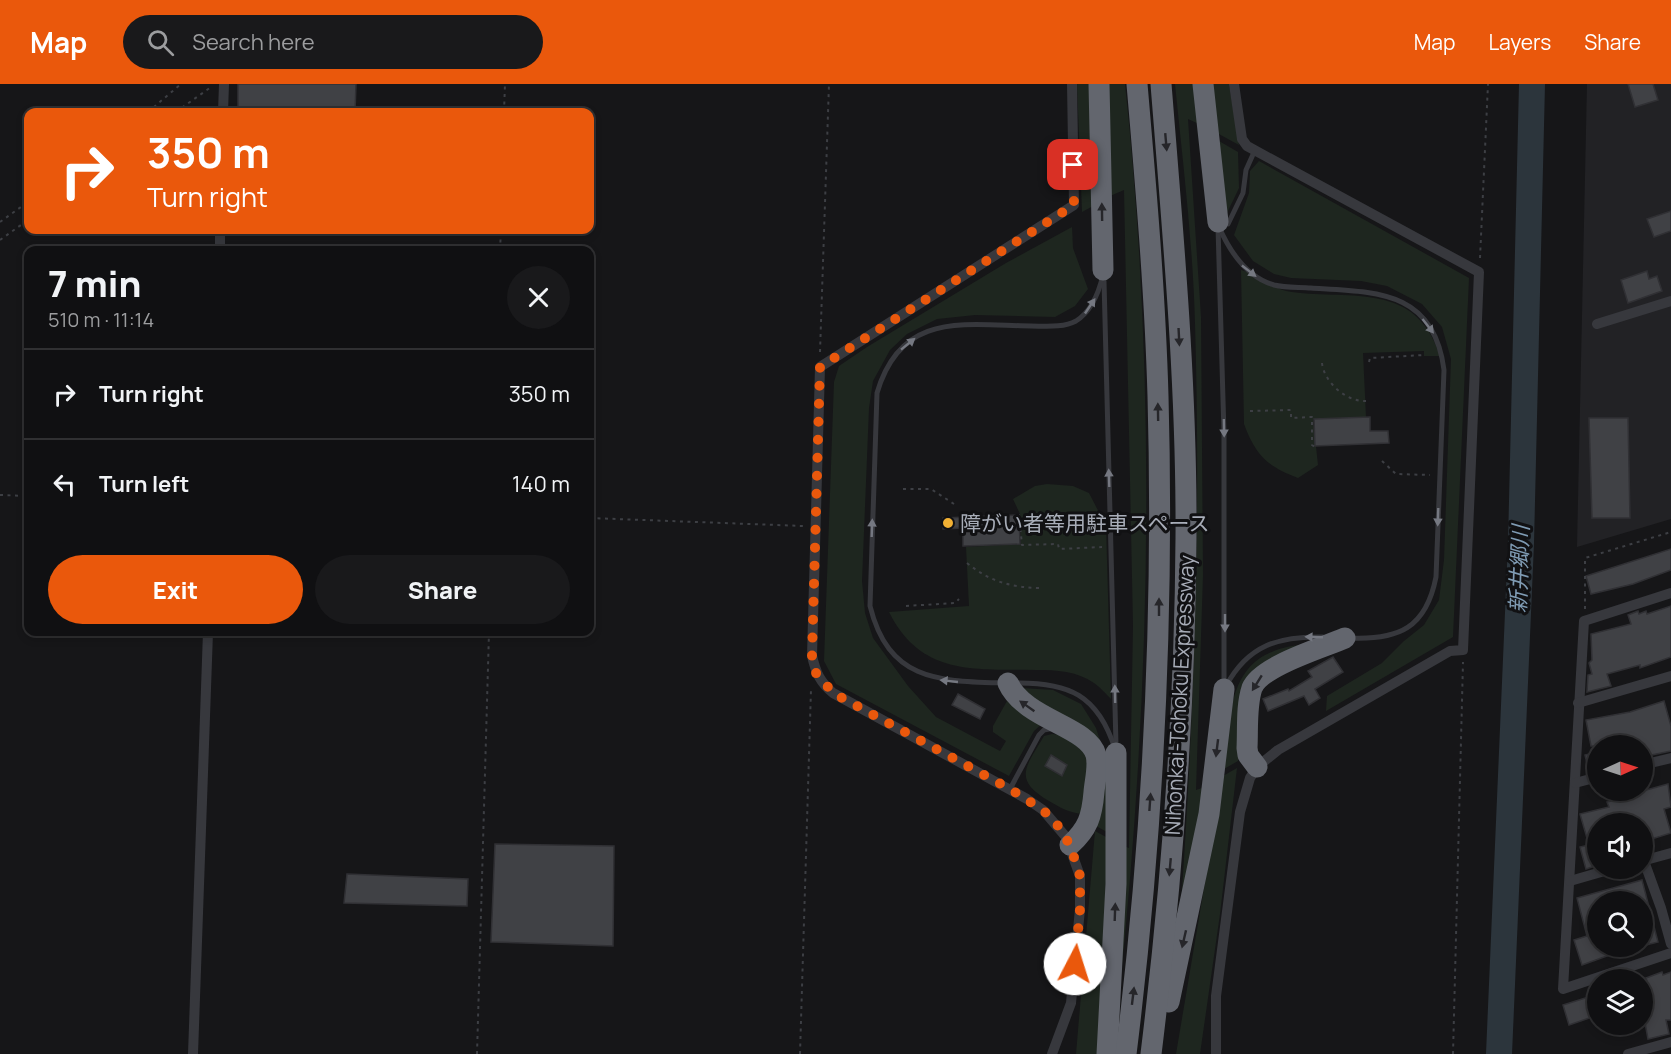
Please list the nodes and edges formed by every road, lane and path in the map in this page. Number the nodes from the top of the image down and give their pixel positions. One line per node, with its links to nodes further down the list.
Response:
1 (182, 84): 13 (path)
2 (216, 84): 14 (path)
3 (224, 84): 15 (street)
4 (505, 84): 16 (path)
5 (829, 84): 30 (path)
6 (1072, 84): 30 (street)
7 (1099, 84): 23 (highway, one-way to 7)
8 (1137, 84): 82 (highway, Nihonkai-Tohoku Expressway, one-way to 8)
9 (1161, 84): 83 (highway, Nihonkai-Tohoku Expressway, one-way to 83)
10 (1203, 84): 21 (highway)
11 (1234, 84): 17 (street)
12 (1488, 84): 24 (path)
13 (153, 108)
14 (182, 108)
15 (223, 108)
16 (504, 108)
17 (1255, 150): 21 (lane); 24 (street)
18 (24, 205): 19 (path)
19 (0, 222)
20 (24, 223): 22 (path)
21 (1223, 223): 53 (lane, one-way to 53); 58 (lane, one-way to 58)
22 (0, 240)
23 (1104, 270): 57 (lane, one-way to 23); 61 (lane, one-way to 23)
24 (1479, 273): 54 (street)
25 (1671, 301): 26 (street)
26 (1597, 324)
27 (1424, 355): 28 (path)
28 (1369, 362)
29 (1322, 363): 31 (path)
30 (820, 367): 42 (street)
31 (1366, 401)
32 (1250, 411): 33 (path)
33 (1315, 447)
34 (1382, 461): 35 (path)
35 (1430, 475)
36 (903, 489): 39 (path)
37 (0, 495): 38 (path)
38 (24, 496)
39 (954, 504)
40 (1019, 514): 44 (path)
41 (594, 518): 42 (path)
42 (815, 526): 55 (street)
43 (1671, 532): 50 (path)
44 (1105, 547)
45 (966, 563): 46 (path)
46 (1043, 588)
47 (1671, 593): 50 (street)
48 (959, 599): 49 (path)
49 (906, 606)
50 (1584, 621): 59 (street)
51 (208, 636): 77 (street)
52 (489, 636): 78 (path)
53 (1345, 638): 58 (lane, one-way to 58); 64 (highway, one-way to 64)
54 (1464, 650): 64 (street); 86 (path)
55 (812, 656): 67 (street); 79 (path)
56 (1671, 676): 59 (street)
57 (1008, 683): 60 (highway, one-way to 57); 61 (lane)
58 (1224, 689): 84 (highway, one-way to 84)
59 (1578, 703): 66 (street)
60 (1070, 731): 67 (lane); 68 (highway)
61 (1116, 753): 81 (highway, one-way to 61)
62 (1671, 758): 63 (street)
63 (1653, 762)
64 (1257, 767): 85 (street)
65 (1587, 780): 66 (street)
66 (1575, 783): 73 (street)
67 (1010, 789): 68 (street)
68 (1070, 845): 80 (street)
69 (1671, 853): 70 (street)
70 (1653, 858)
71 (1587, 876): 73 (street)
72 (1650, 879): 74 (street)
73 (1570, 881): 75 (street)
74 (1671, 944)
75 (1671, 953)
76 (1671, 1042): 87 (street)
77 (193, 1054)
78 (477, 1054)
79 (800, 1054)
80 (1052, 1054)
81 (1107, 1054)
82 (1126, 1054)
83 (1151, 1054)
84 (1161, 1054)
85 (1216, 1054)
86 (1453, 1054)
87 (1628, 1054)

